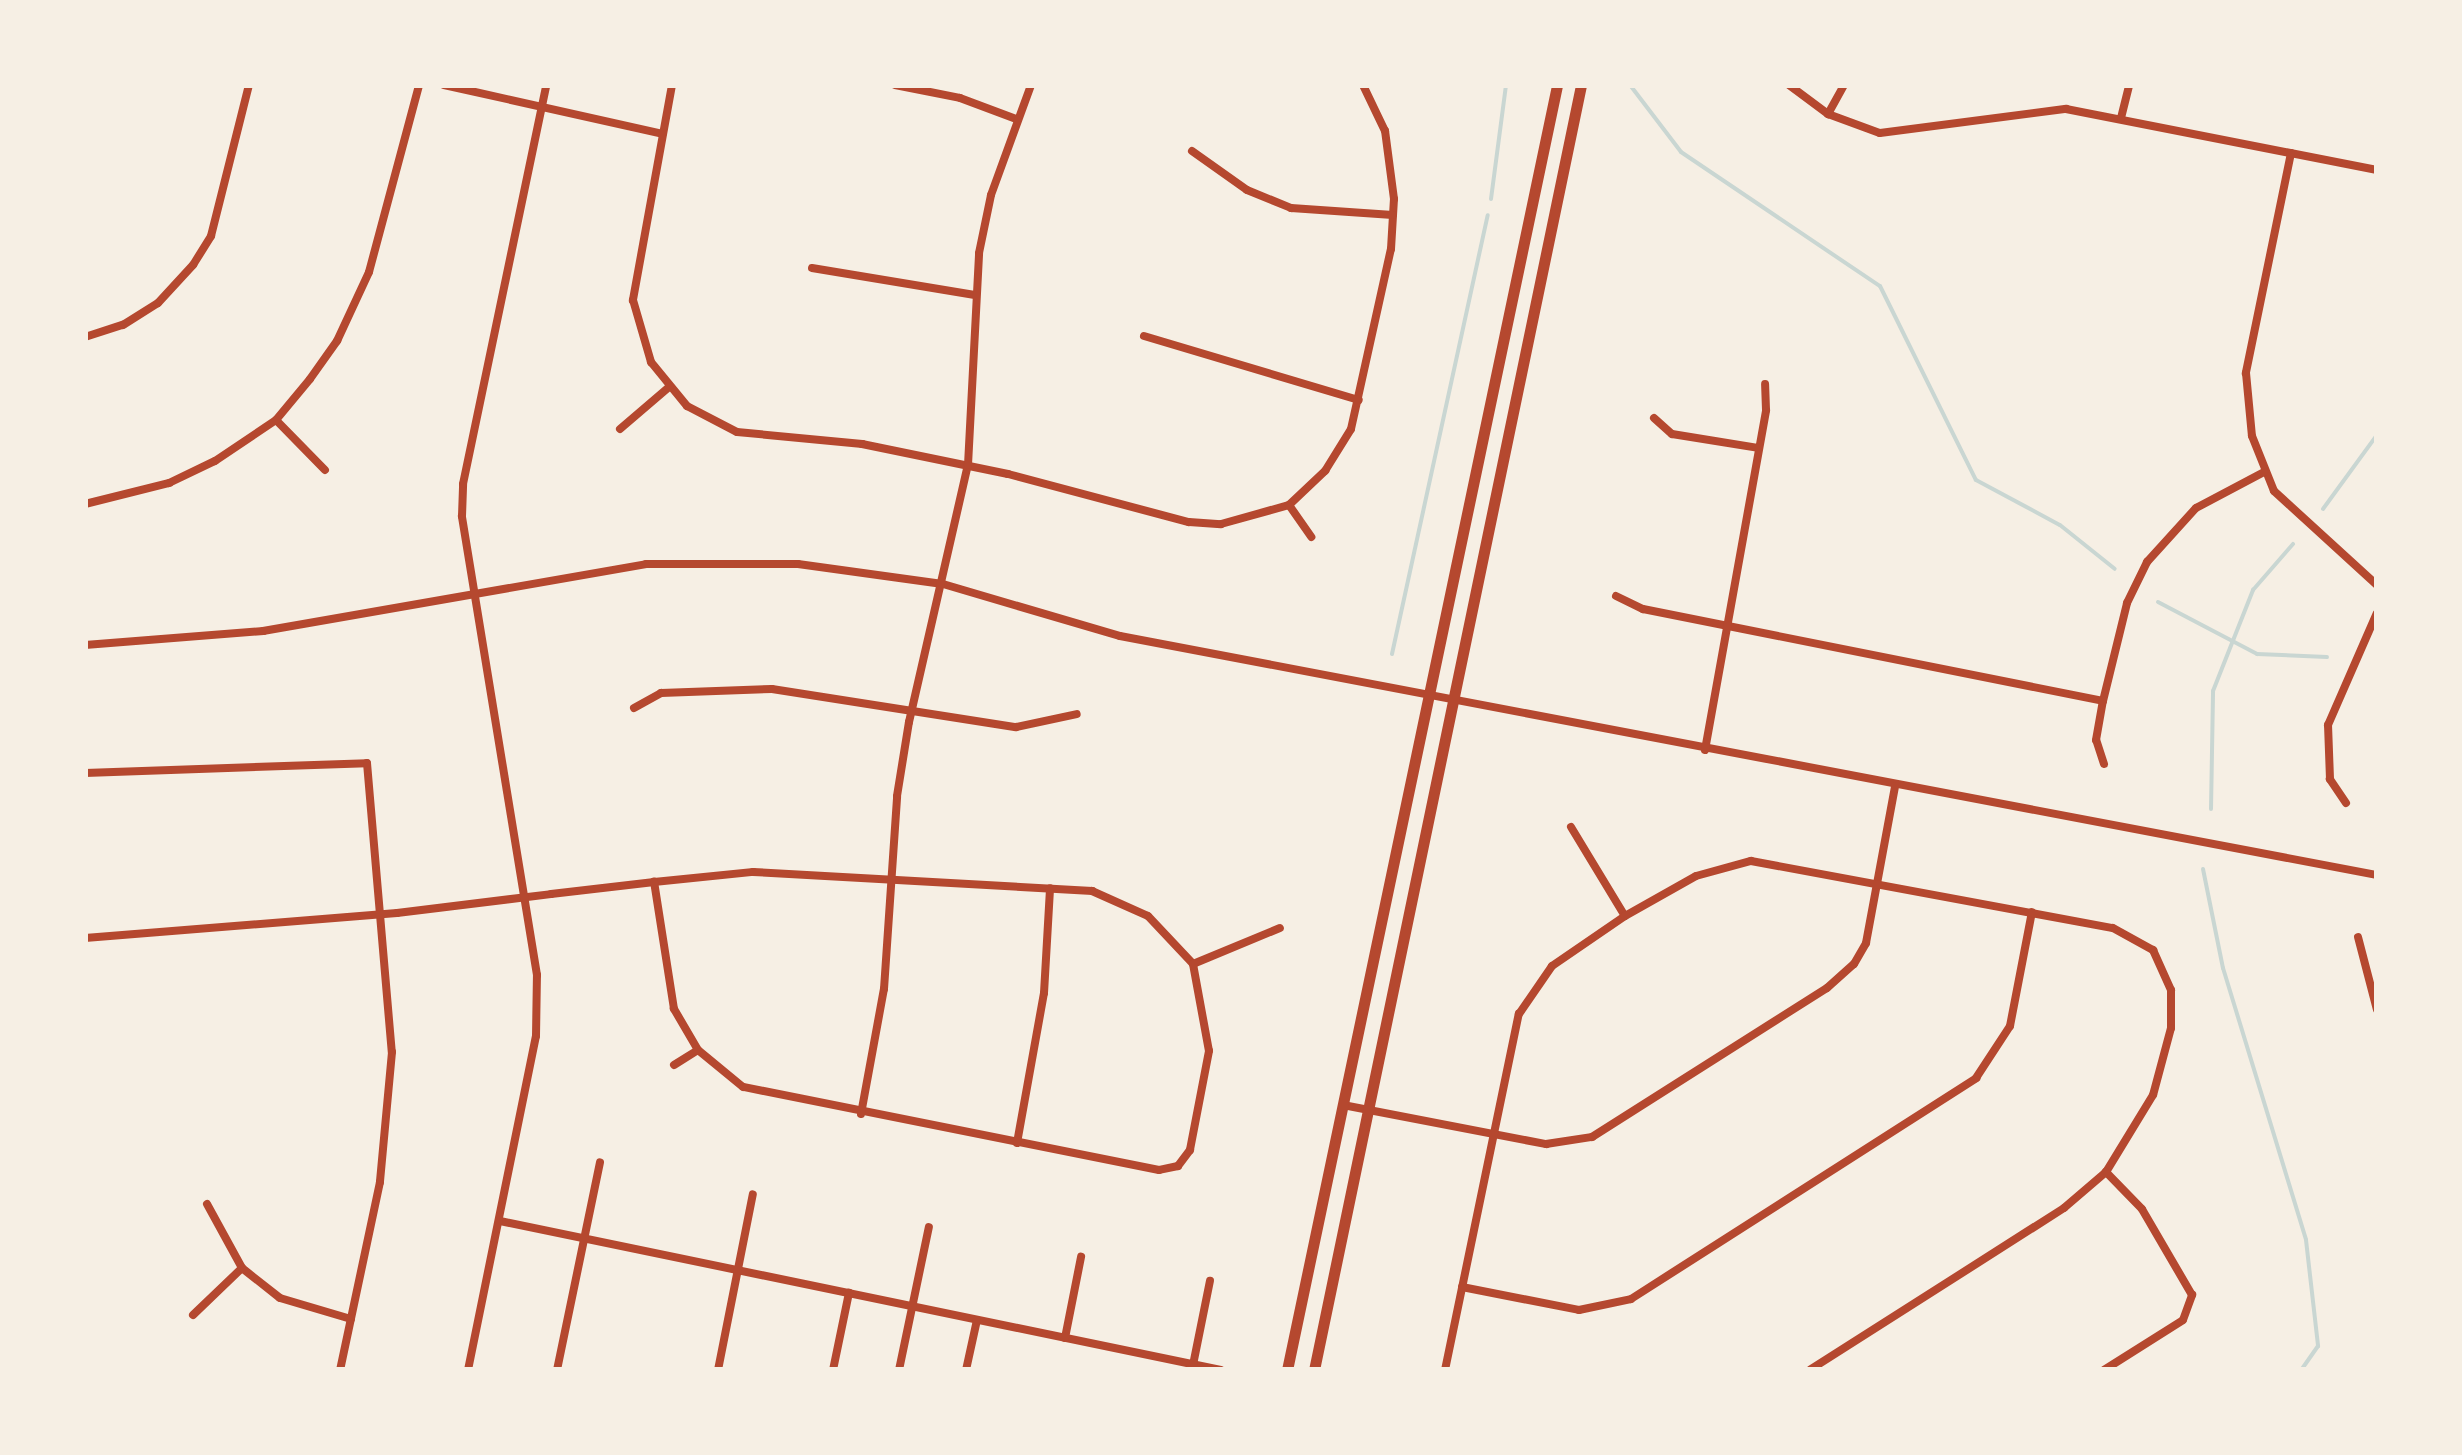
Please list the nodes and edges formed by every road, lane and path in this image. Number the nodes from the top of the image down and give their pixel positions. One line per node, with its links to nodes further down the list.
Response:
1 (249, 85): 26 (street)
2 (419, 85): 31 (street)
3 (444, 85): 14 (street)
4 (546, 85): 14 (street)
5 (672, 85): 18 (street)
6 (895, 85): 17 (street)
7 (1031, 85): 17 (street)
8 (1363, 85): 22 (street)
9 (1557, 85): 47 (main road)
10 (1580, 85): 48 (main road)
11 (1789, 85): 15 (street)
12 (1844, 85): 15 (street)
13 (2128, 85): 16 (street)
14 (540, 109): 18 (street); 42 (street)
15 (1828, 114): 16 (street)
16 (2121, 118): 20 (street)
17 (1016, 119): 24 (street)
18 (663, 134): 28 (street)
19 (1192, 151): 22 (street)
20 (2291, 154): 21 (street); 36 (street)
21 (2377, 170)
22 (1394, 215): 29 (street)
23 (812, 268): 24 (street)
24 (975, 295): 34 (street)
25 (1144, 336): 29 (street)
26 (85, 337)
27 (1765, 384): 33 (street)
28 (669, 387): 32 (street); 34 (street)
29 (1359, 400): 38 (street)
30 (1654, 418): 33 (street)
31 (276, 420): 35 (street); 37 (street)
32 (620, 429)
33 (1758, 448): 45 (street)
34 (968, 465): 38 (street); 40 (street)
35 (324, 470)
36 (2264, 472): 41 (street); 49 (street)
37 (85, 504)
38 (1289, 505): 39 (street)
39 (1311, 537)
40 (943, 584): 42 (street); 47 (street); 51 (street)
41 (2377, 586)
42 (475, 591): 46 (street); 64 (street)
43 (1616, 596): 45 (street)
44 (2377, 612): 57 (street)
45 (1727, 626): 49 (street); 53 (street)
46 (85, 644)
47 (1429, 694): 48 (street); 75 (main road)
48 (1454, 700): 53 (street); 76 (main road)
49 (2102, 701): 54 (street)
50 (634, 708): 51 (street)
51 (912, 708): 52 (street); 60 (street)
52 (1077, 714)
53 (1705, 750): 56 (street)
54 (2104, 764)
55 (85, 774): 66 (street)
56 (1895, 787): 59 (street); 62 (street)
57 (2346, 802)
58 (1571, 827): 67 (street)
59 (2377, 875)
60 (892, 877): 61 (street); 63 (street); 77 (street)
61 (654, 882): 64 (street); 73 (street)
62 (1878, 883): 65 (street); 67 (street); 78 (street)
63 (1050, 888): 71 (street); 79 (street)
64 (529, 898): 66 (street); 84 (street)
65 (2032, 912): 81 (street); 91 (street)
66 (382, 914): 70 (street); 95 (street)
67 (1626, 916): 78 (street)
68 (1280, 928): 71 (street)
69 (2358, 937): 72 (street)
70 (85, 938)
71 (1194, 964): 79 (street)
72 (2377, 1010)
73 (698, 1050): 74 (street); 77 (street)
74 (674, 1065)
75 (1343, 1104): 76 (street); 107 (main road)
76 (1368, 1108): 78 (street); 108 (main road)
77 (861, 1114): 79 (street)
78 (1494, 1134): 91 (street)
79 (1017, 1143)
80 (600, 1162): 86 (street)
81 (2106, 1172): 110 (street); 111 (street)
82 (754, 1194): 89 (street)
83 (207, 1204): 88 (street)
84 (500, 1221): 86 (street); 100 (street)
85 (930, 1227): 93 (street)
86 (584, 1239): 89 (street); 101 (street)
87 (1081, 1256): 97 (street)
88 (242, 1268): 94 (street); 95 (street)
89 (738, 1270): 92 (street); 102 (street)
90 (1210, 1281): 98 (street)
91 (1462, 1287): 109 (street)
92 (849, 1294): 93 (street); 103 (street)
93 (912, 1307): 96 (street); 104 (street)
94 (193, 1315)
95 (350, 1319): 99 (street)
96 (976, 1320): 97 (street); 105 (street)
97 (1065, 1338): 98 (street)
98 (1192, 1367): 106 (street)
99 (340, 1370)
100 (468, 1370)
101 (557, 1370)
102 (718, 1370)
103 (833, 1370)
104 (899, 1370)
105 (966, 1370)
106 (1221, 1370)
107 (1287, 1370)
108 (1314, 1370)
109 (1445, 1370)
110 (1810, 1370)
111 (2104, 1370)

